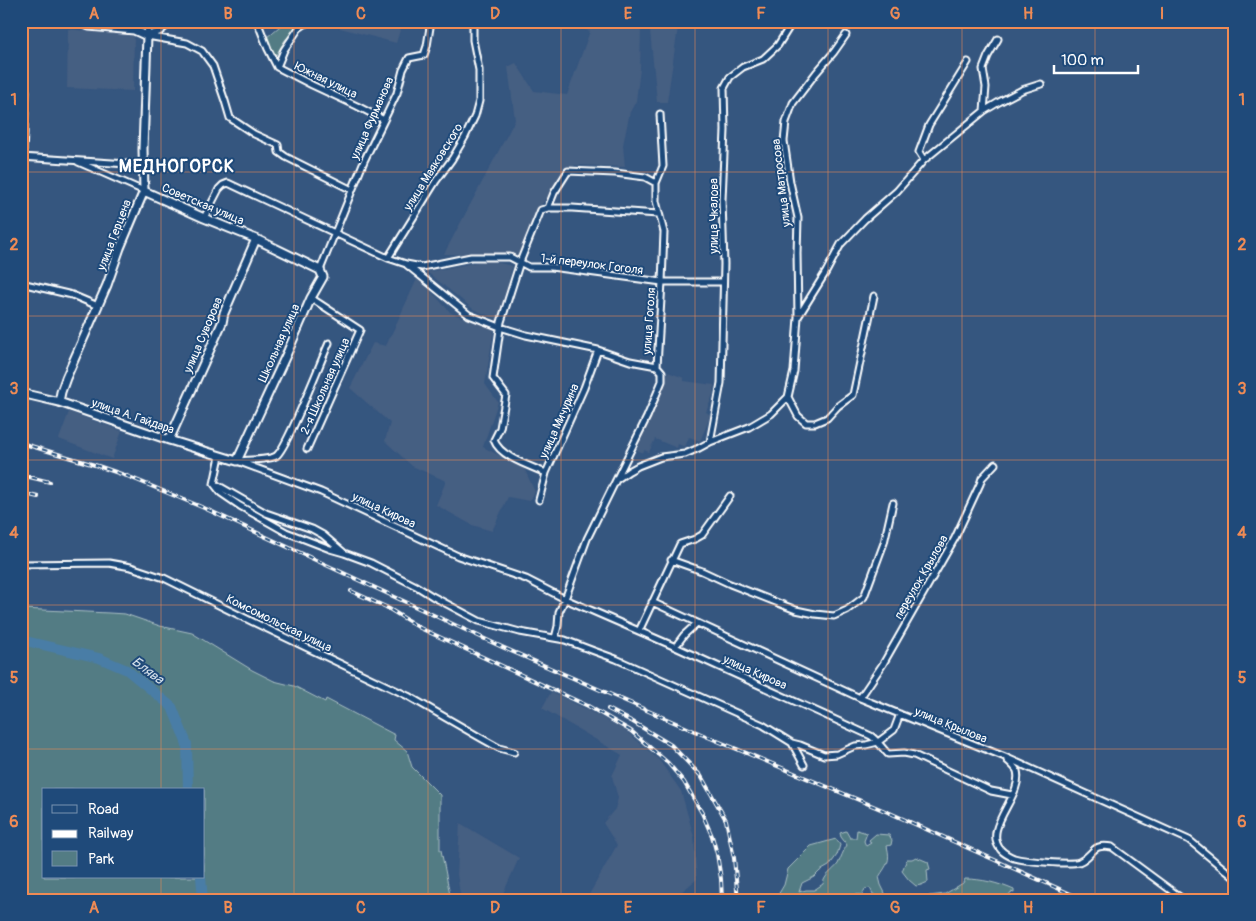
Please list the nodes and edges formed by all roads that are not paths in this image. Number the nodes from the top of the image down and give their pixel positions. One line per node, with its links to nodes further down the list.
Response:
1 (77, 21): 12 (street)
2 (148, 21): 12 (street)
3 (173, 21): 12 (street)
4 (257, 21): 15 (street, Южная улица)
5 (301, 21): 10 (street)
6 (308, 21): 10 (street)
7 (431, 21): 20 (street, улица Фурманова)
8 (473, 21): 34 (street, улица Маяковского)
9 (793, 21): 39 (street, улица Чкалова)
10 (299, 28): 15 (street)
11 (846, 35): 44 (street, улица Матросова)
12 (147, 36): 25 (street, улица Герцена); 27 (street)
13 (998, 39): 18 (street)
14 (968, 62): 23 (street)
15 (277, 67): 20 (street, Южная улица)
16 (1041, 84): 18 (street, улица Матросова)
17 (21, 91): 21 (street)
18 (984, 111): 23 (street, улица Матросова)
19 (660, 114): 26 (street, улица Гоголя)
20 (384, 120): 27 (street, улица Фурманова)
21 (21, 154)
22 (21, 158): 24 (street, Советская улица)
23 (924, 160): 44 (street, улица Матросова)
24 (76, 161): 25 (street, Советская улица); 28 (street, Советская улица)
25 (143, 165): 28 (street, улица Герцена)
26 (656, 183): 29 (street); 30 (street, улица Гоголя)
27 (352, 190): 32 (street, улица Фурманова)
28 (144, 192): 31 (street, Советская улица); 43 (street, улица Герцена)
29 (548, 208): 30 (street); 35 (street)
30 (658, 214): 38 (street, улица Гоголя)
31 (204, 218): 32 (street); 33 (street, Советская улица)
32 (335, 234): 34 (street); 37 (street, Школьная улица)
33 (256, 239): 37 (street, Советская улица); 52 (street, улица Суворова)
34 (388, 258): 36 (street)
35 (520, 262): 36 (street, 1-й переулок Гоголя); 38 (street, 1-й переулок Гоголя); 45 (street)
36 (406, 264): 45 (street)
37 (320, 270): 42 (street, Школьная улица)
38 (662, 282): 39 (street, 1-й переулок Гоголя); 48 (street, улица Гоголя)
39 (723, 282): 53 (street, улица Чкалова)
40 (21, 283): 43 (street)
41 (874, 296): 50 (street)
42 (311, 298): 54 (street, 2-я Школьная улица); 56 (street, Школьная улица)
43 (98, 306): 51 (street, улица Герцена)
44 (798, 317): 50 (street, улица Матросова)
45 (499, 327): 47 (street); 58 (street)
46 (328, 343): 56 (street)
47 (598, 350): 48 (street); 58 (street, улица Мичурина)
48 (657, 366): 59 (street, улица Гоголя)
49 (21, 393): 51 (street, улица А. Гайдара)
50 (788, 397): 53 (street)
51 (59, 402): 52 (street, улица А. Гайдара)
52 (169, 440): 55 (street, улица А. Гайдара)
53 (710, 442): 59 (street)
54 (308, 449)
55 (220, 456): 56 (street, улица А. Гайдара); 60 (street)
56 (238, 461): 67 (street, улица Кирова)
57 (995, 464): 73 (street, переулок Крылова)
58 (546, 473): 62 (street, улица Мичурина)
59 (616, 480): 67 (street, улица Гоголя)
60 (214, 484): 64 (street); 64 (street)
61 (730, 496): 65 (street)
62 (540, 500)
63 (893, 503): 65 (street)
64 (344, 553): 71 (street)
65 (672, 560): 68 (street)
66 (21, 564): 77 (street, Комсомольская улица)
67 (565, 599): 70 (street, улица Кирова); 71 (street, улица Гоголя)
68 (652, 602): 69 (street, улица Крылова); 70 (street)
69 (697, 623): 72 (street); 73 (street, улица Крылова)
70 (639, 632): 75 (street, улица Кирова)
71 (555, 638): 76 (street)
72 (678, 643)
73 (860, 698): 74 (street, улица Крылова)
74 (900, 714): 75 (street); 78 (street, улица Крылова)
75 (878, 742): 76 (street); 80 (street, улица Кирова)
76 (792, 743): 79 (street)
77 (514, 752)
78 (1005, 757): 80 (street); 81 (street, улица Крылова)
79 (804, 765)
80 (1012, 795): 82 (street)
81 (1235, 878)
82 (1184, 900)

